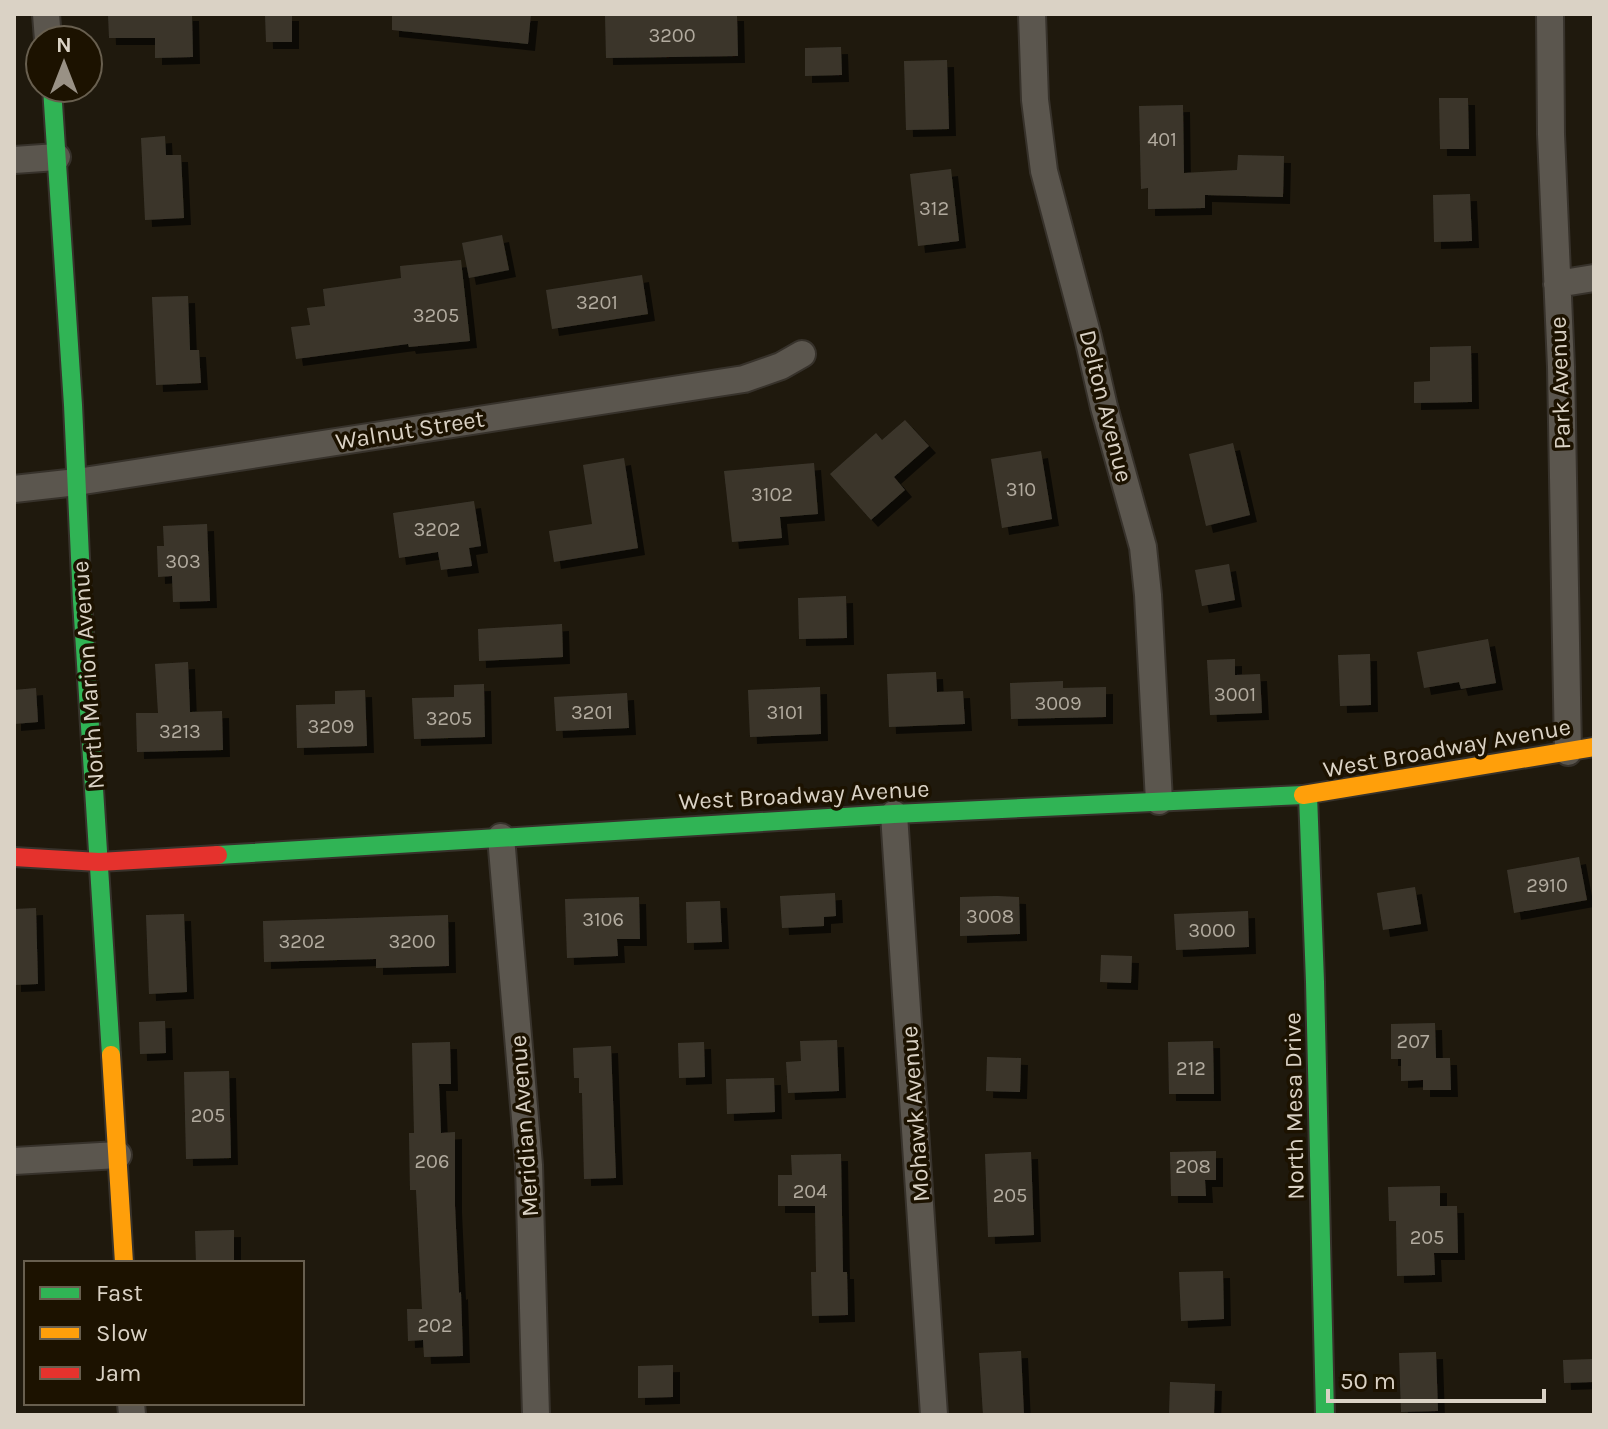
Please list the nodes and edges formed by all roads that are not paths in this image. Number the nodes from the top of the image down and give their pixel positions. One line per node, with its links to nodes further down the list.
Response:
1 (1032, 14): 14 (street, Delton Avenue)
2 (1550, 14): 7 (street, Park Avenue)
3 (53, 104): 4 (street, North Marion Avenue)
4 (57, 157): 5 (street); 9 (street, North Marion Avenue)
5 (14, 160)
6 (1594, 278): 7 (street)
7 (1557, 284): 12 (street, Park Avenue)
8 (802, 354): 9 (street, Walnut Street)
9 (77, 482): 10 (street, Walnut Street); 18 (street, North Marion Avenue)
10 (14, 489)
11 (1594, 747): 12 (street, West Broadway Avenue)
12 (1568, 752): 13 (street, West Broadway Avenue)
13 (1308, 795): 14 (street, West Broadway Avenue); 24 (street, North Mesa Drive)
14 (1159, 801): 15 (street, West Broadway Avenue)
15 (894, 814): 16 (street, West Broadway Avenue); 23 (street, Mohawk Avenue)
16 (501, 837): 18 (street, West Broadway Avenue); 22 (street, Meridian Avenue)
17 (14, 857): 18 (street, West Broadway Avenue)
18 (99, 862): 19 (street, North Marion Avenue)
19 (118, 1155): 20 (street); 21 (street, North Marion Avenue)
20 (14, 1161)
21 (124, 1261)
22 (536, 1415)
23 (934, 1415)
24 (1325, 1415)

